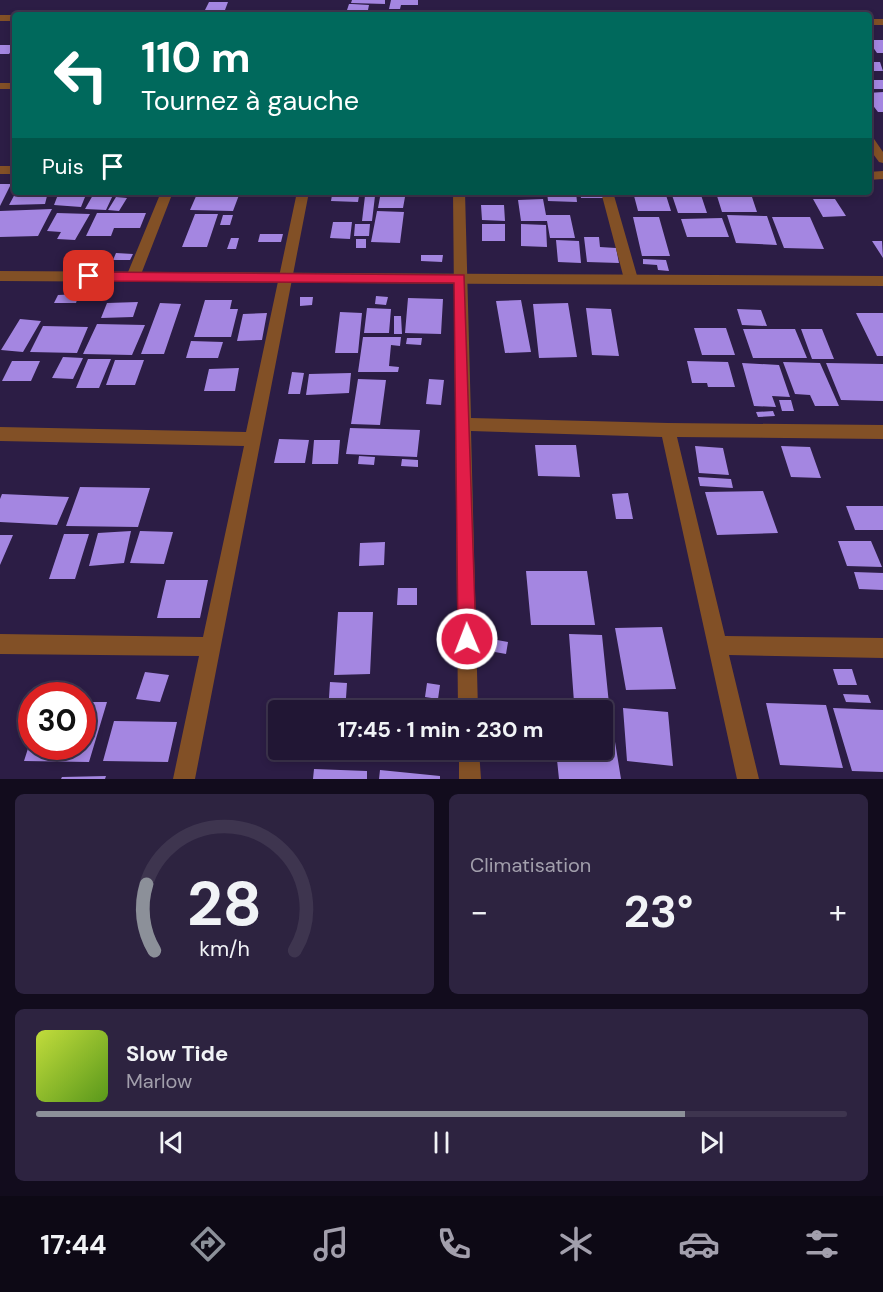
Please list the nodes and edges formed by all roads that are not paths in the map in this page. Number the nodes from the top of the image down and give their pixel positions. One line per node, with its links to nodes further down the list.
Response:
1 (872, 144): 2 (street)
2 (883, 160)
3 (166, 195): 8 (street)
4 (302, 195): 9 (street)
5 (459, 195): 10 (street)
6 (608, 195): 11 (street)
7 (0, 276): 8 (street)
8 (133, 277): 9 (street)
9 (285, 278): 10 (street); 17 (street)
10 (460, 279): 11 (street); 13 (street)
11 (631, 279): 12 (street)
12 (883, 281)
13 (463, 424): 14 (street); 22 (street)
14 (668, 430): 15 (street); 19 (street)
15 (883, 432)
16 (0, 435): 17 (street)
17 (252, 439): 20 (street)
18 (0, 644): 20 (street)
19 (717, 645): 21 (street); 26 (street)
20 (209, 647): 24 (street)
21 (883, 648)
22 (468, 700)
23 (469, 760): 25 (street)
24 (184, 779)
25 (470, 779)
26 (748, 779)

